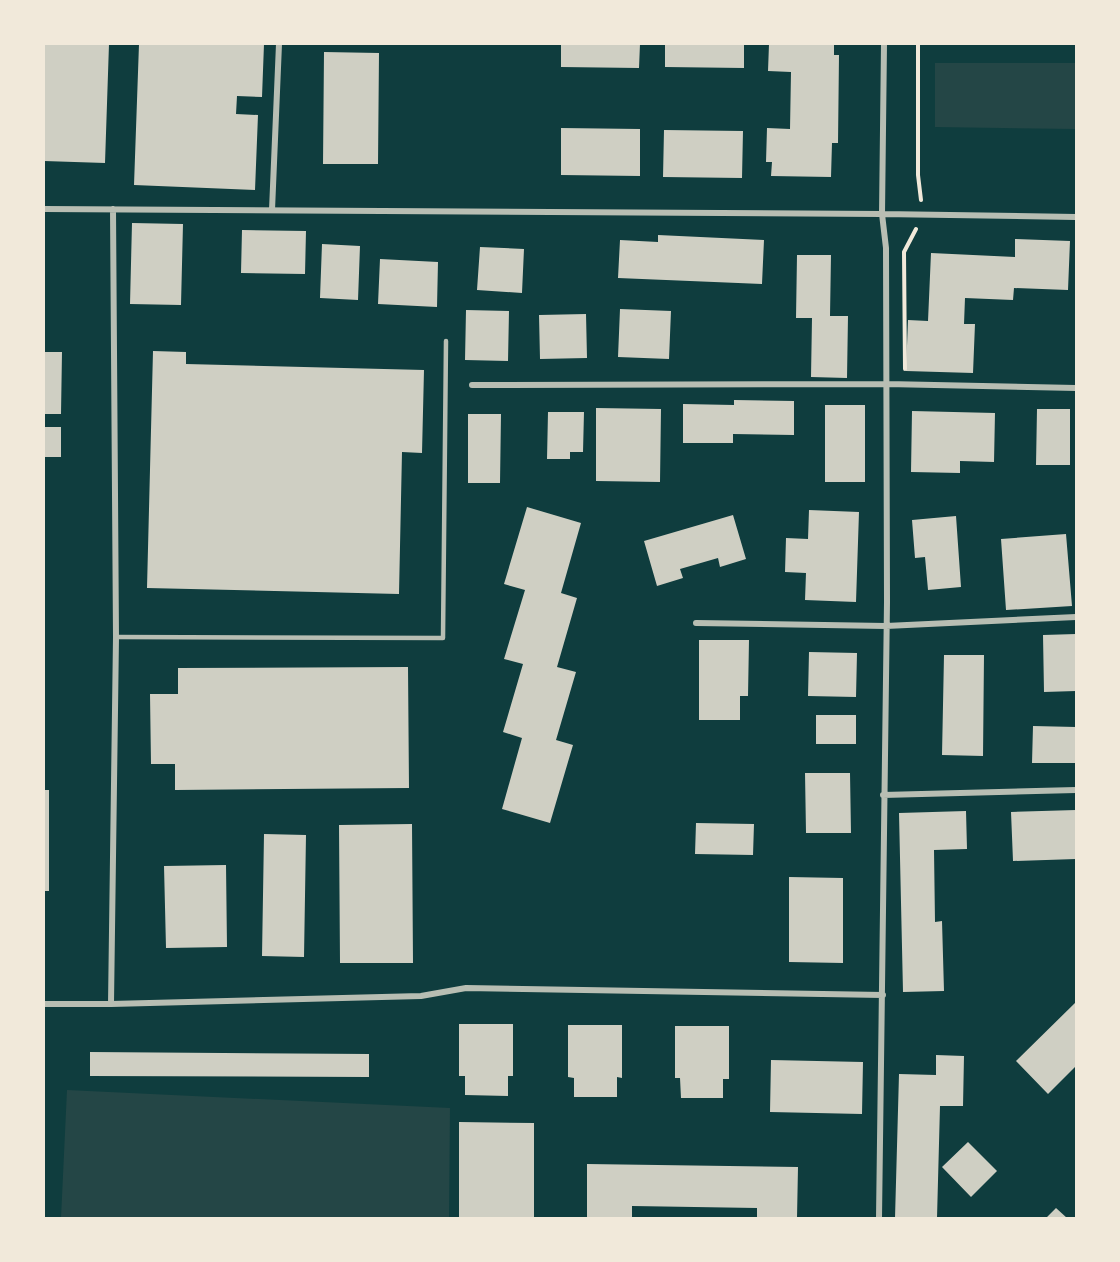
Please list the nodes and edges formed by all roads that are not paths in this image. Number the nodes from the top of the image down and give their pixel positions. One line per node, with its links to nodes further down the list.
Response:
1 (279, 44): 5 (street)
2 (884, 44): 6 (street)
3 (44, 209): 4 (street)
4 (113, 209): 5 (street); 15 (street)
5 (272, 210): 6 (street)
6 (882, 214): 7 (street); 9 (street)
7 (1077, 218)
8 (446, 341): 15 (lane)
9 (887, 384): 10 (street); 11 (street); 14 (street)
10 (472, 385)
11 (1077, 388)
12 (1077, 617): 14 (street)
13 (696, 622): 14 (street)
14 (886, 626): 17 (street)
15 (116, 637): 20 (street)
16 (1077, 790): 17 (street)
17 (883, 795): 18 (street)
18 (883, 995): 20 (street); 21 (street)
19 (44, 1004): 20 (street)
20 (111, 1004)
21 (879, 1218)

